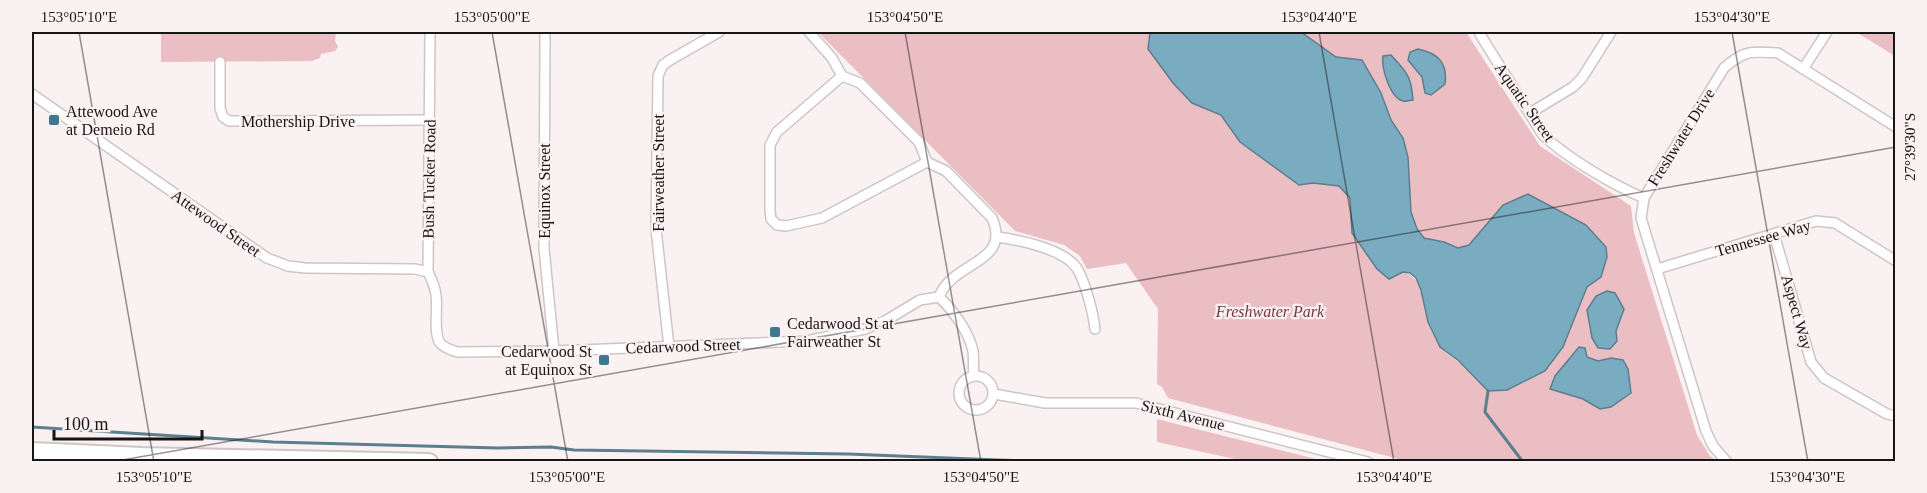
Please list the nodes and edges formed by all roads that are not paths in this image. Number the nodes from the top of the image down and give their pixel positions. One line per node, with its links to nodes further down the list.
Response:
1 (430, 32): 13 (street, Bush Tucker Road)
2 (545, 32): 26 (street, Equinox Street)
3 (719, 32): 25 (street, Fairweather Street)
4 (809, 32): 10 (street)
5 (1479, 32): 12 (street, Aquatic Street)
6 (1611, 32): 12 (street)
7 (1827, 32): 9 (street)
8 (220, 62): 13 (street, Mothership Drive)
9 (1803, 69): 14 (street, Freshwater Drive); 16 (street, Freshwater Drive)
10 (842, 76): 15 (street); 15 (street)
11 (32, 94): 21 (street, Attewood Street)
12 (1530, 113): 16 (street, Aquatic Street)
13 (430, 120): 21 (street, Bush Tucker Road)
14 (1896, 127)
15 (927, 162): 18 (street)
16 (1644, 198): 20 (street, Freshwater Drive)
17 (1773, 234): 19 (street, Tennessee Way); 20 (street, Tennessee Way); 29 (street, Aspect Way)
18 (996, 237): 22 (street); 24 (street)
19 (1896, 261)
20 (1657, 269): 33 (street, Freshwater Drive)
21 (428, 272): 23 (street, Bush Tucker Road)
22 (939, 297): 25 (street, Cedarwood Street); 27 (street)
23 (437, 325): 26 (street, Cedarwood Street)
24 (1095, 329)
25 (669, 347): 26 (street, Cedarwood Street)
26 (554, 351)
27 (974, 376): 28 (street); 28 (street)
28 (994, 394): 32 (street, Sixth Avenue)
29 (1896, 416)
30 (32, 451): 31 (highway)
31 (429, 462)
32 (1368, 462)
33 (1727, 462)

